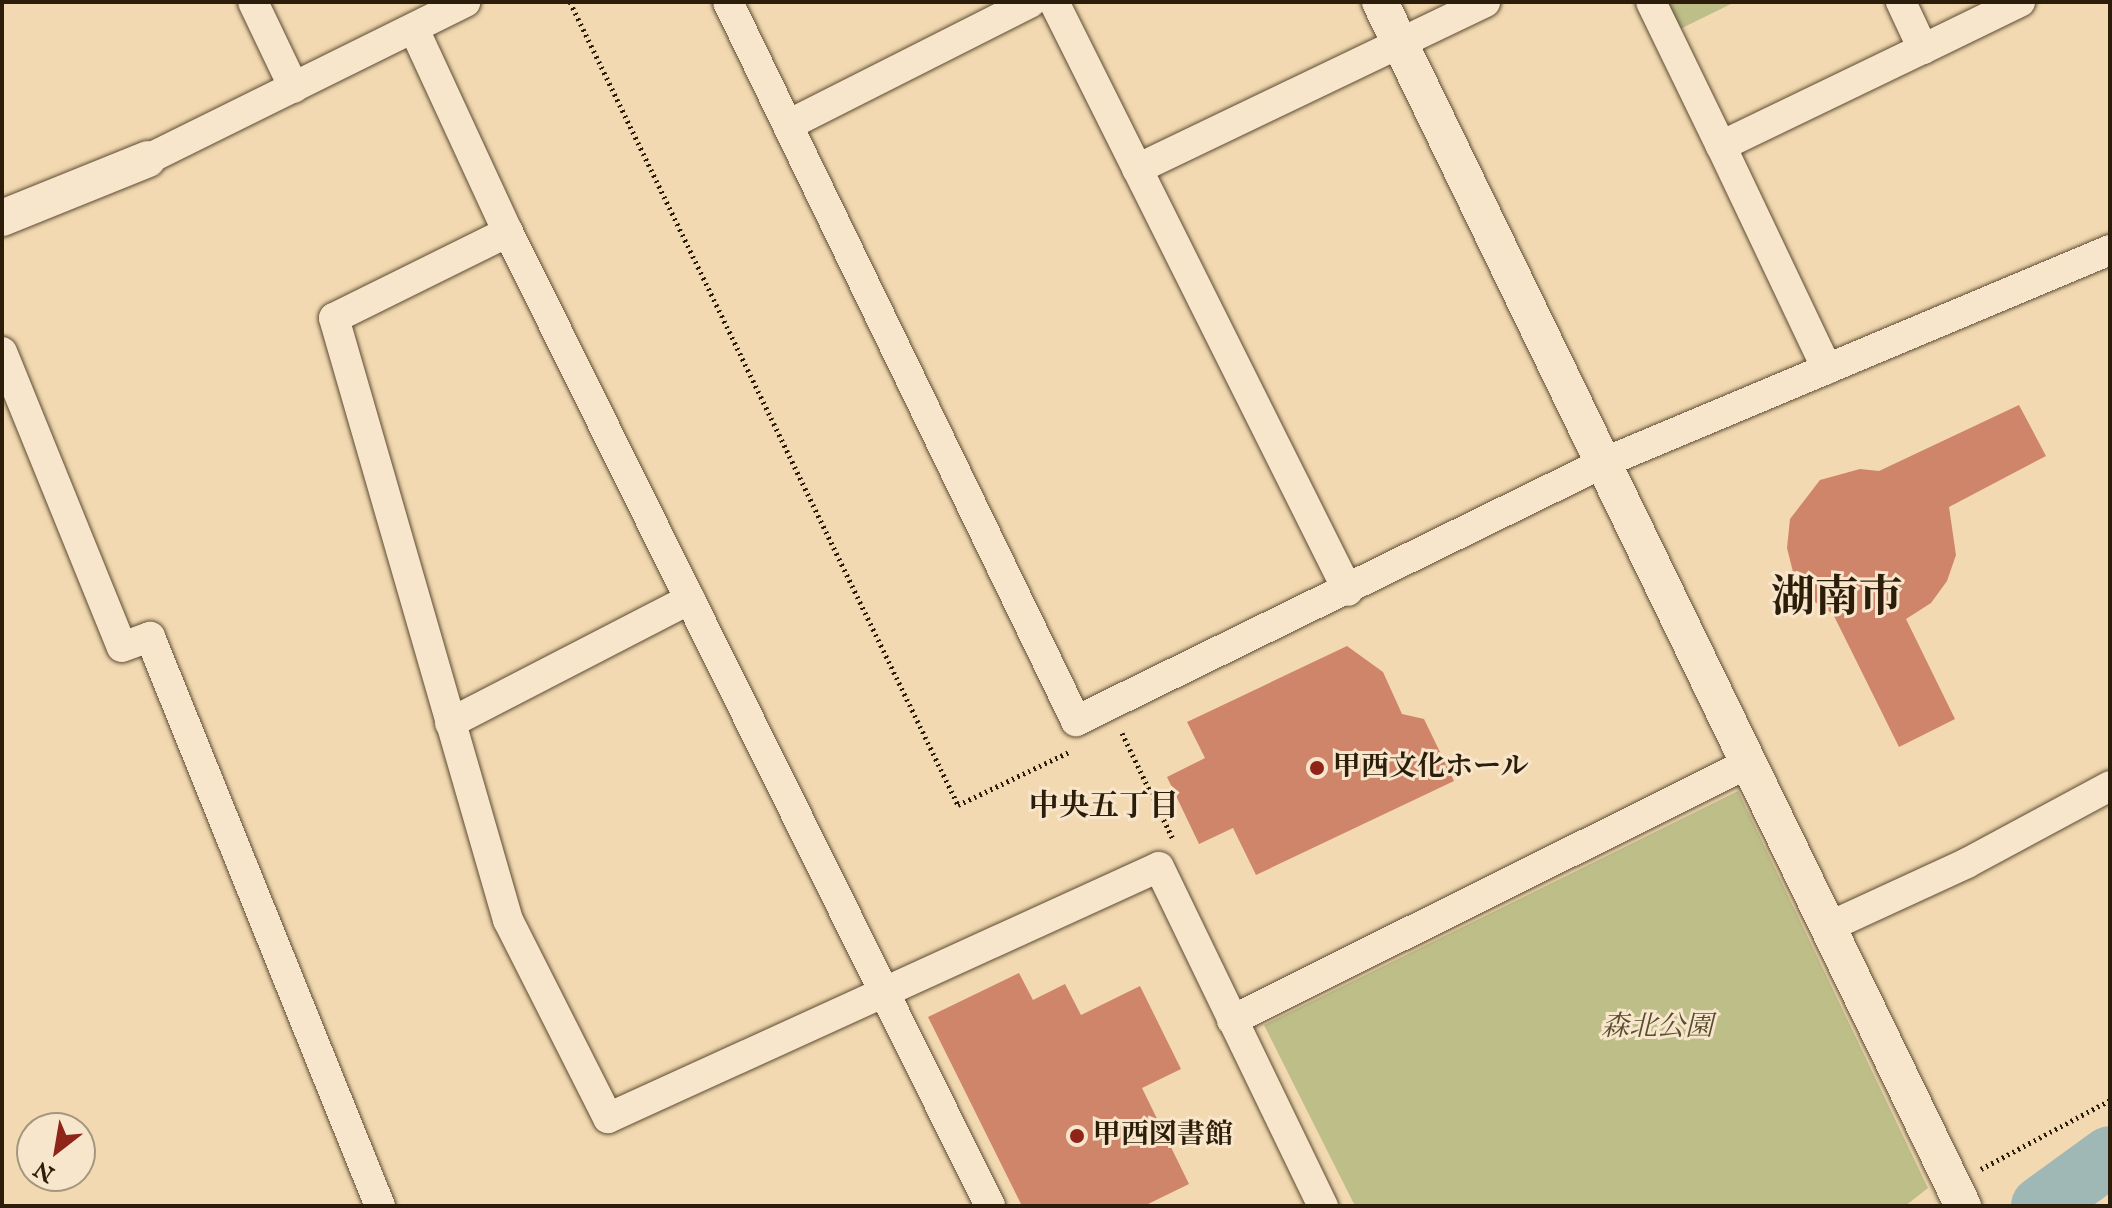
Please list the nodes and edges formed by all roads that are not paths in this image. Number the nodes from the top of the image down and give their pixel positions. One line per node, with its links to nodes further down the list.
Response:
1 (253, 2): 14 (street)
2 (465, 2): 11 (street)
3 (728, 2): 15 (street)
4 (1031, 2): 15 (street)
5 (1054, 2): 18 (street)
6 (1380, 2): 12 (street)
7 (1485, 2): 12 (street)
8 (1651, 2): 16 (street)
9 (1901, 2): 13 (street)
10 (2020, 2): 13 (street)
11 (414, 29): 14 (street); 20 (street)
12 (1401, 45): 18 (street); 24 (street)
13 (1923, 49): 16 (street)
14 (294, 88): 17 (street)
15 (788, 125): 25 (street)
16 (1721, 146): 23 (street)
17 (148, 159): 19 (street)
18 (1137, 169): 25 (street)
19 (2, 218)
20 (508, 232): 26 (street); 27 (street)
21 (2110, 250): 23 (street)
22 (2, 352): 35 (street)
23 (1827, 369): 24 (street)
24 (1603, 463): 25 (street); 28 (street)
25 (1348, 591)
26 (690, 599): 27 (street); 31 (street)
27 (450, 723): 31 (street)
28 (1747, 764): 30 (street); 32 (street)
29 (2110, 786): 30 (street)
30 (1828, 927): 33 (street)
31 (884, 992): 32 (street); 34 (street)
32 (1232, 1020): 36 (street)
33 (1958, 1197)
34 (986, 1205)
35 (380, 1206)
36 (1323, 1206)

